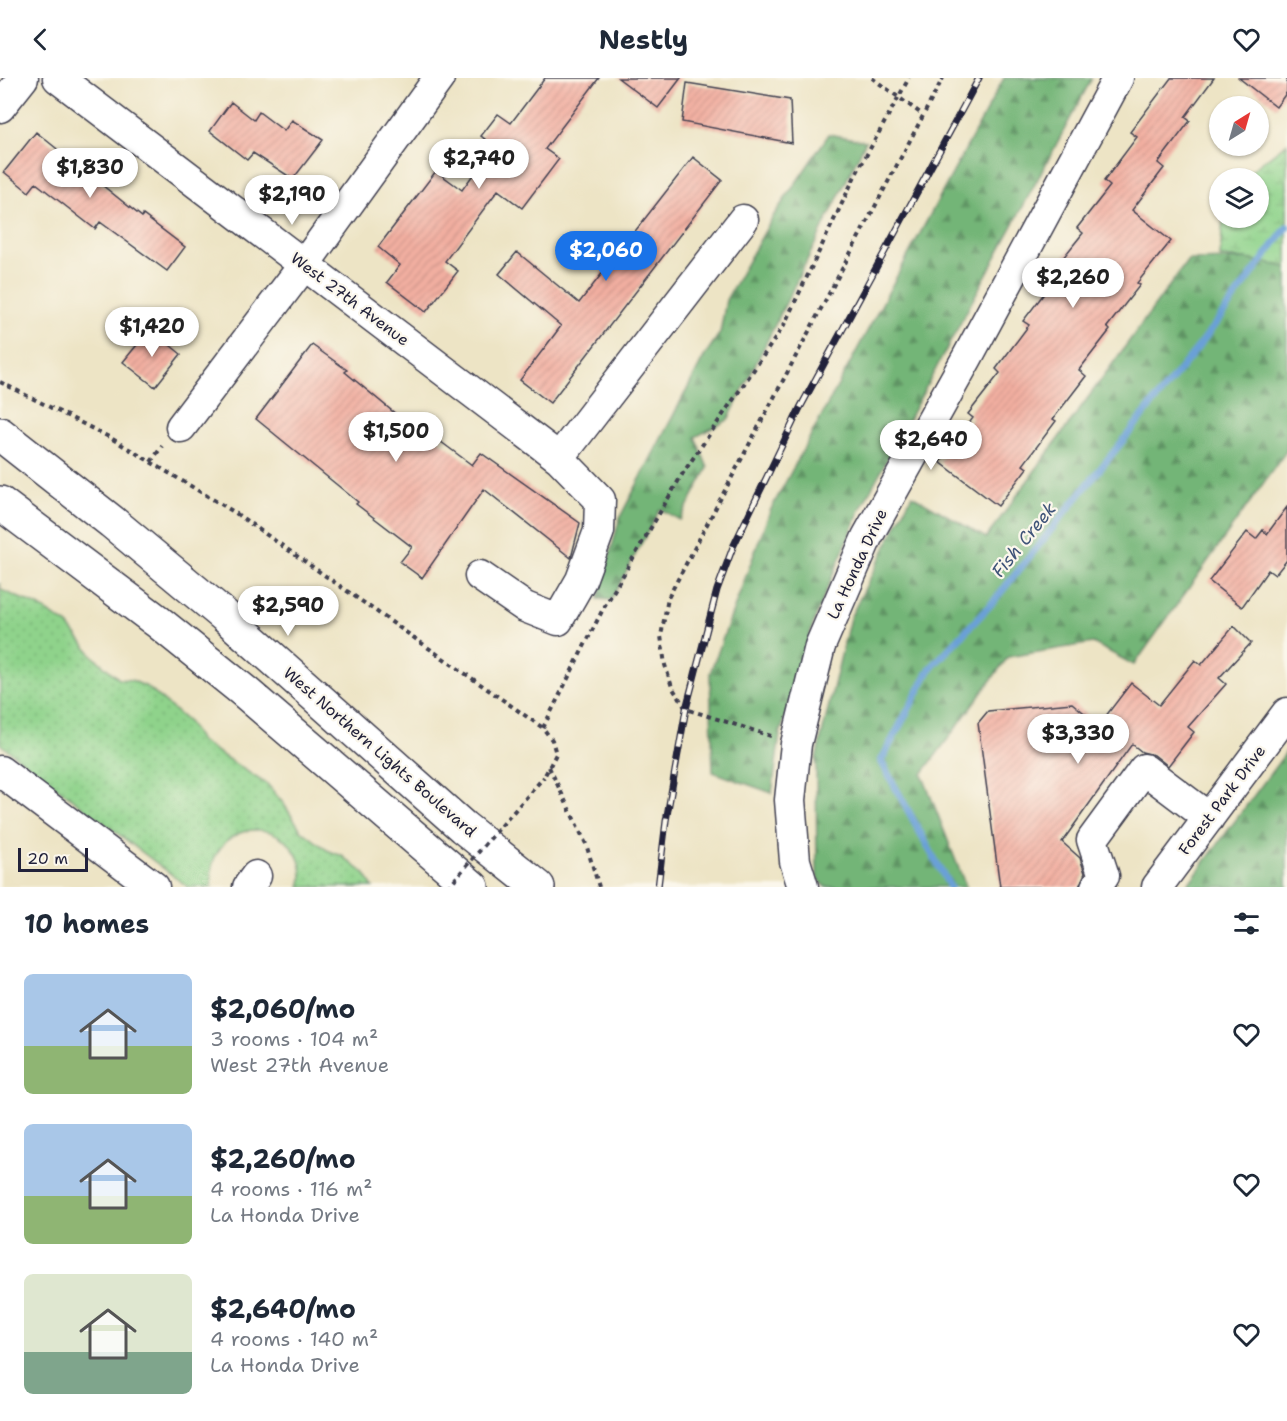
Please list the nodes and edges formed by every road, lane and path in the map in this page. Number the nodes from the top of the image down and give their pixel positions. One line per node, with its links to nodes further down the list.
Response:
1 (23, 78): 9 (street)
2 (58, 78): 12 (street, West 27th Avenue)
3 (439, 78): 12 (street)
4 (872, 78): 8 (path)
5 (909, 78): 8 (path)
6 (943, 78): 10 (path)
7 (1118, 78): 21 (street, La Honda Drive)
8 (898, 97): 10 (path); 20 (path)
9 (0, 107)
10 (923, 115): 21 (path)
11 (743, 220): 16 (street)
12 (304, 265): 14 (street); 16 (street, West 27th Avenue)
13 (0, 382): 20 (path)
14 (181, 427)
15 (0, 434): 28 (main road, West Northern Lights Boulevard)
16 (559, 458): 18 (street, West 27th Avenue)
17 (0, 502): 27 (main road)
18 (480, 576)
19 (1287, 713): 24 (street, Forest Park Drive)
20 (543, 728): 22 (path)
21 (796, 744): 30 (street, La Honda Drive)
22 (549, 767): 26 (path, bridge); 29 (path)
23 (0, 771): 25 (street)
24 (1209, 818): 31 (street); 32 (street, Forest Park Drive)
25 (154, 887)
26 (448, 887)
27 (471, 887)
28 (538, 887)
29 (599, 887)
30 (803, 887)
31 (1096, 887)
32 (1157, 887)

